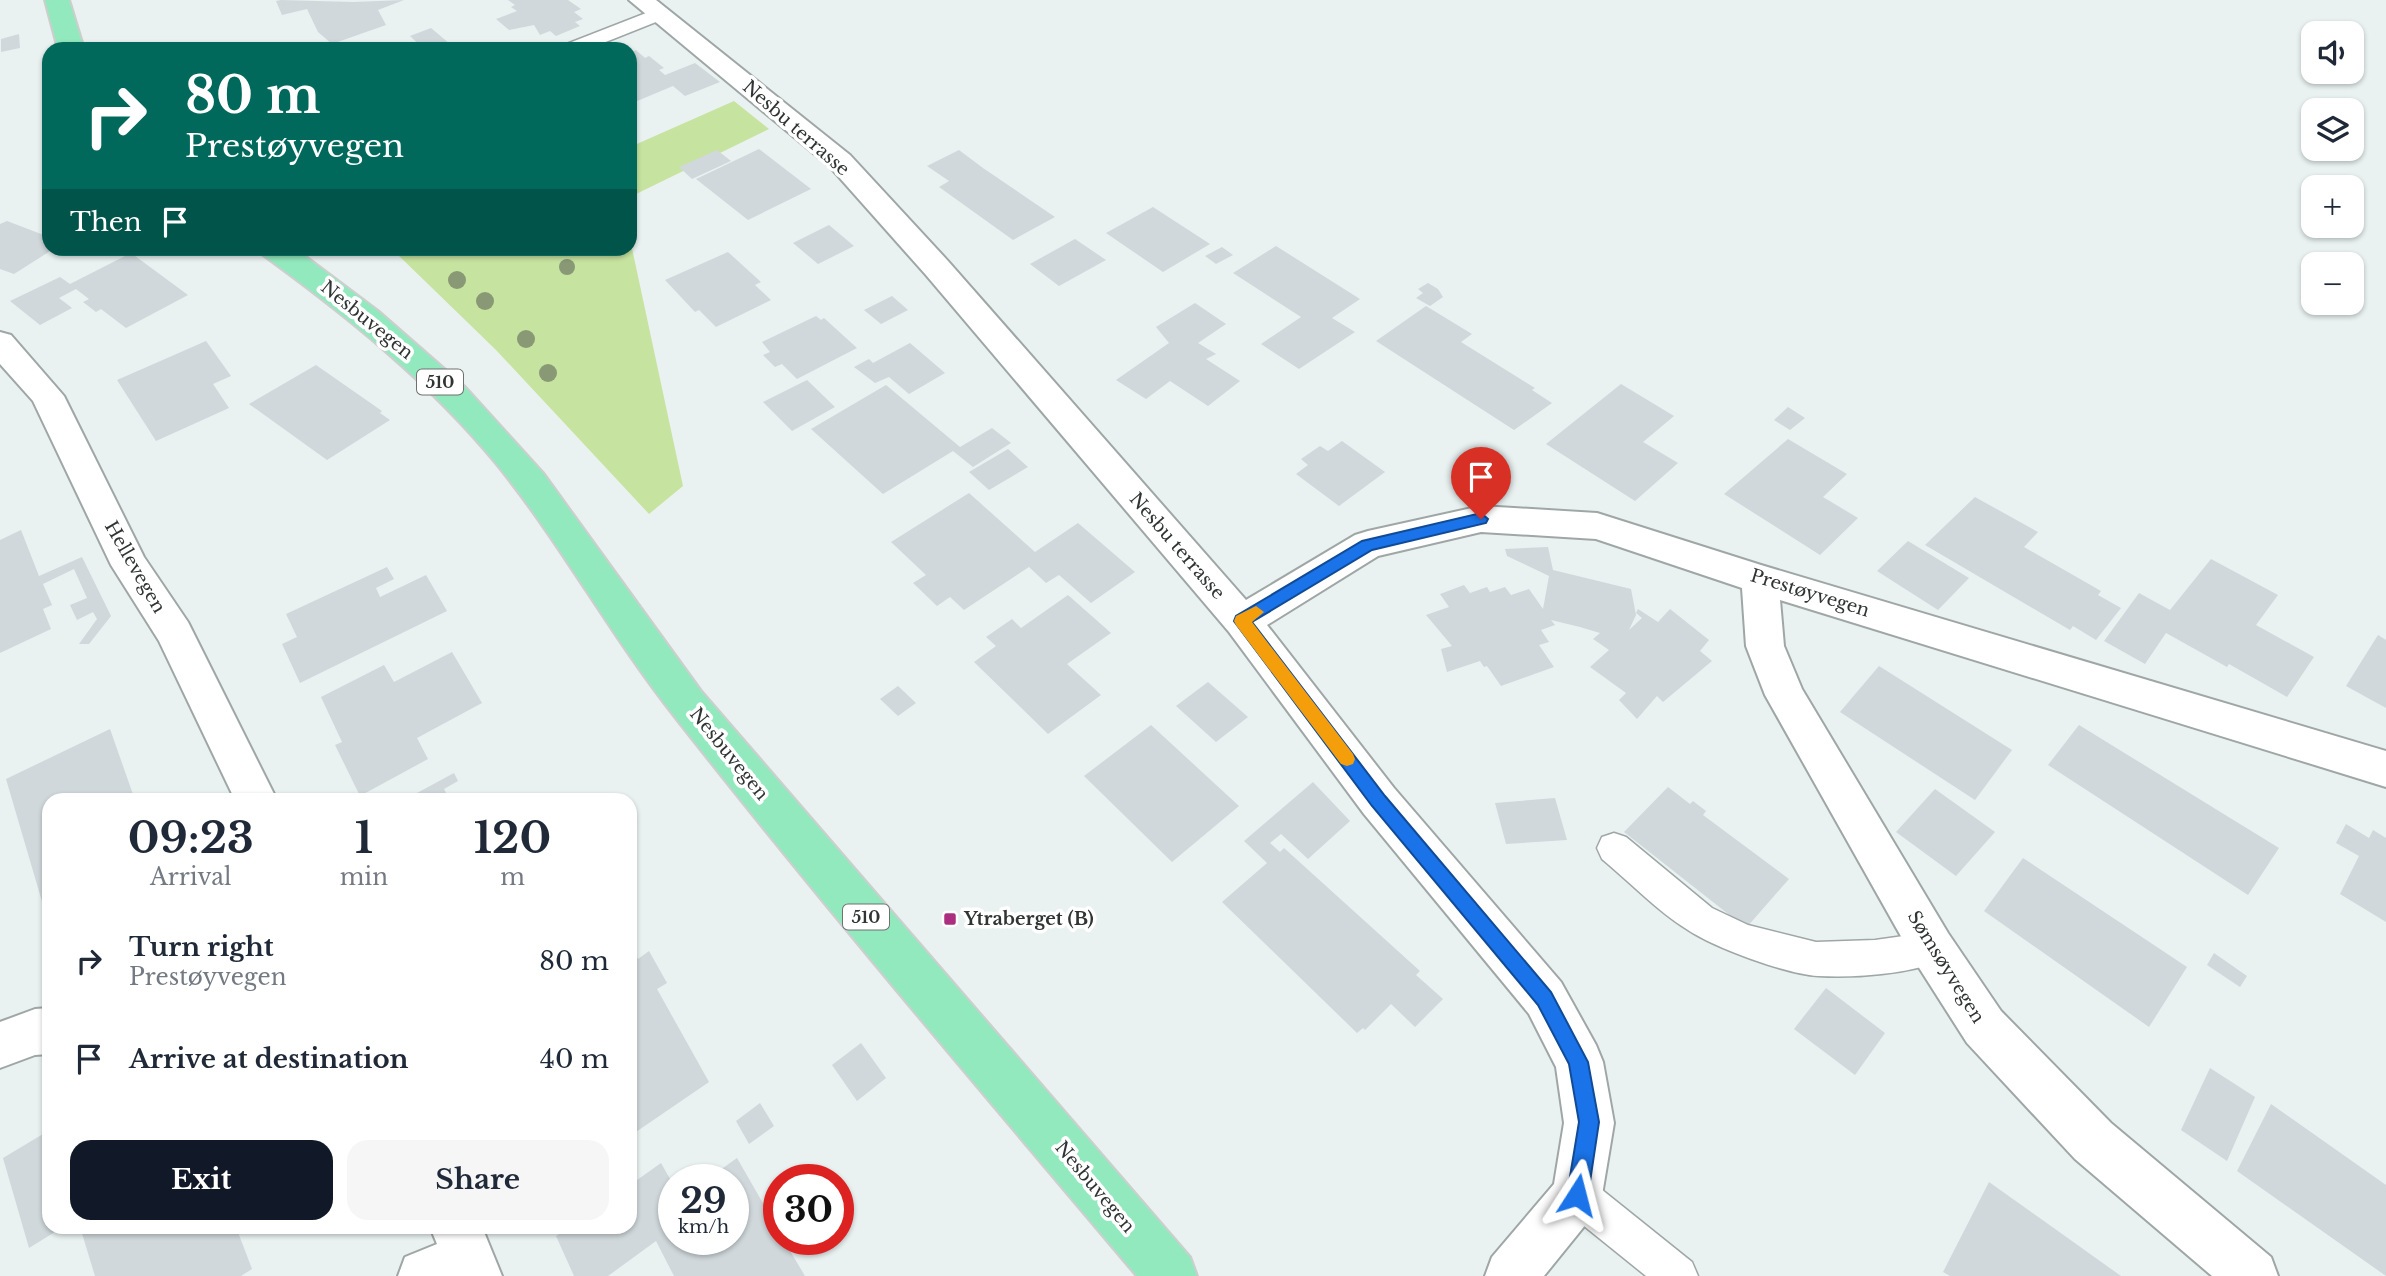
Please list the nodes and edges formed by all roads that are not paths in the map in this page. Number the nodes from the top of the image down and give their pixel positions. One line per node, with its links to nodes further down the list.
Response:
1 (57, 0): 3 (main road)
2 (650, 7): 4 (lane); 8 (street, Nesbu terrasse)
3 (69, 42)
4 (583, 42)
5 (285, 256): 16 (main road, Nesbuvegen / 510)
6 (0, 343): 10 (street, Hellevegen)
7 (1760, 579): 8 (street, Prestøyvegen); 9 (street, Prestøyvegen); 12 (street, Sømsøyvegen)
8 (1242, 621): 15 (street, Nesbu terrasse)
9 (2386, 769)
10 (253, 793)
11 (1614, 848): 12 (lane)
12 (1932, 948): 19 (street, Sømsøyvegen)
13 (42, 1032): 14 (street)
14 (0, 1045)
15 (1577, 1195): 17 (street, Nesbu terrasse); 18 (lane)
16 (1171, 1276)
17 (1511, 1276)
18 (1678, 1276)
19 (2252, 1276)

